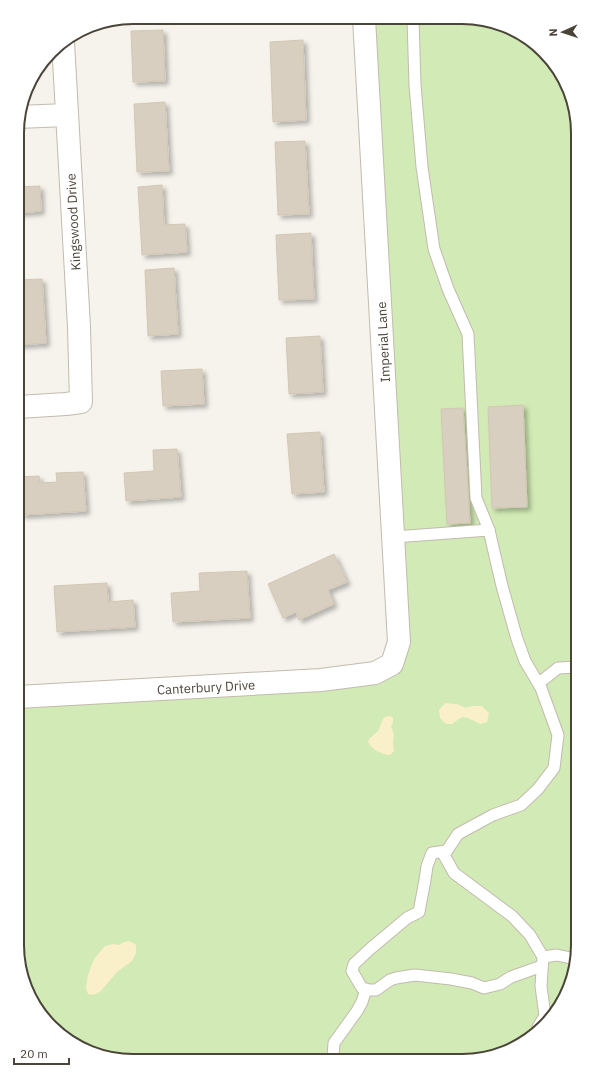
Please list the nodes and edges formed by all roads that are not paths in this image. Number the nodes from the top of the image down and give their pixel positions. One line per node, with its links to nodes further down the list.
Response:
1 (364, 24): 8 (street, Imperial Lane)
2 (413, 24): 7 (lane)
3 (63, 49): 4 (street, Kingswood Drive)
4 (67, 115): 5 (street); 6 (street, Kingswood Drive)
5 (25, 118)
6 (24, 407)
7 (489, 530): 8 (lane); 11 (lane)
8 (394, 537): 9 (street, Imperial Lane)
9 (392, 664): 12 (street, Canterbury Drive)
10 (571, 667): 11 (lane)
11 (539, 683): 13 (lane)
12 (24, 697)
13 (446, 851): 15 (lane); 16 (lane)
14 (570, 958): 15 (lane)
15 (543, 961): 16 (lane); 17 (lane)
16 (366, 989): 18 (lane)
17 (547, 1012)
18 (333, 1054)

